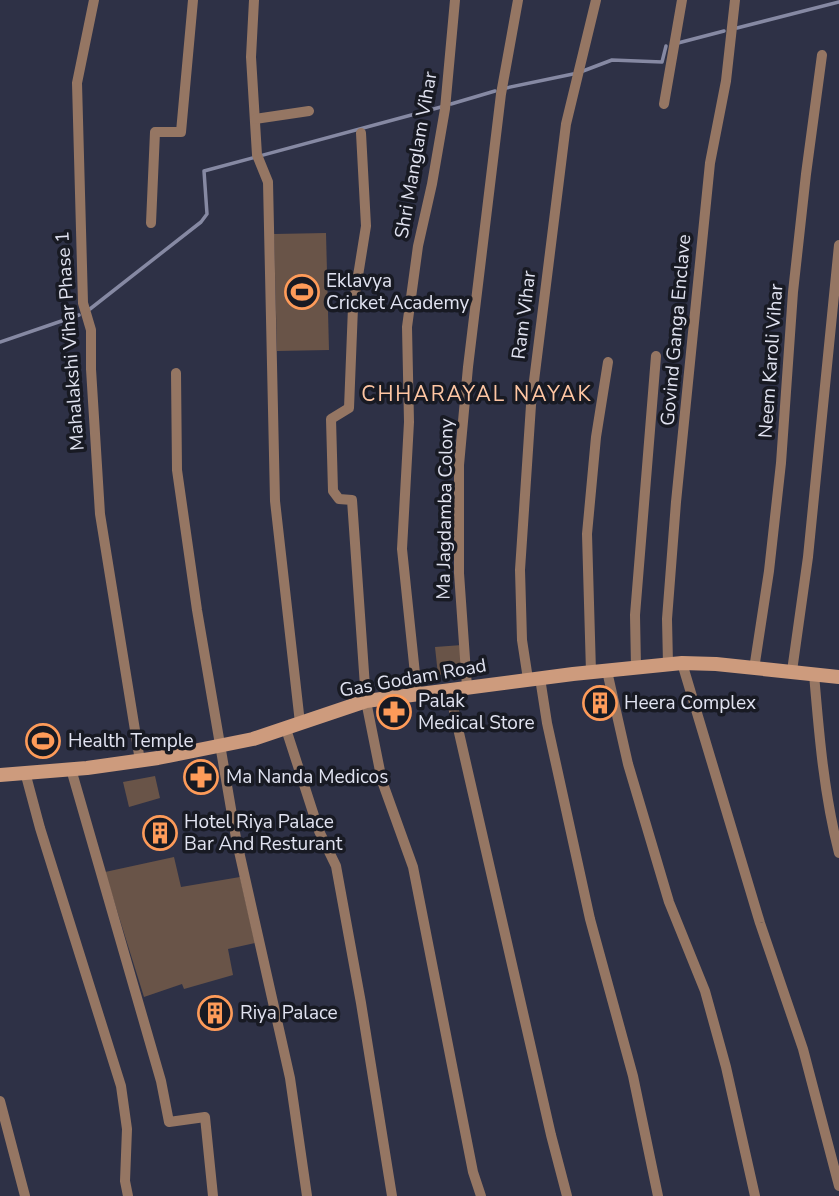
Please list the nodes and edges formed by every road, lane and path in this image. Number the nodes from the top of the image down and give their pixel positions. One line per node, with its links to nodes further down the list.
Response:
1 (94, 0): 35 (street, Mahalakshi Vihar Phase 1)
2 (193, 0): 14 (street)
3 (254, 0): 12 (street)
4 (455, 0): 30 (street, Shri Manglam Vihar)
5 (518, 0): 28 (street, Ma Jagdamba Colony)
6 (596, 0): 27 (street, Ram Vihar)
7 (682, 0): 10 (street)
8 (735, 0): 19 (street, Govind Ganga Enclave)
9 (822, 55): 21 (street, Neem Karoli Vihar)
10 (664, 104)
11 (309, 111): 12 (street)
12 (255, 119): 32 (street)
13 (361, 133): 31 (street)
14 (151, 223)
15 (839, 245): 23 (street)
16 (656, 356): 20 (street)
17 (608, 362): 24 (street)
18 (176, 373): 34 (street)
19 (675, 664): 20 (main road, Gas Godam Road); 21 (main road, Gas Godam Road); 41 (street, Govind Ganga Enclave)
20 (636, 667): 22 (main road, Gas Godam Road)
21 (754, 669): 23 (main road, Gas Godam Road)
22 (607, 671): 24 (main road, Gas Godam Road); 50 (street)
23 (792, 671): 25 (main road, Gas Godam Road)
24 (591, 672): 27 (main road, Gas Godam Road)
25 (814, 674): 26 (main road, Gas Godam Road); 39 (street)
26 (839, 677)
27 (534, 678): 28 (main road, Gas Godam Road); 49 (street, Ram Vihar)
28 (467, 687): 29 (main road, Gas Godam Road)
29 (449, 689): 30 (main road, Gas Godam Road); 48 (street)
30 (417, 693): 31 (main road, Gas Godam Road)
31 (366, 701): 32 (main road, Gas Godam Road); 47 (street)
32 (300, 723): 33 (main road, Gas Godam Road)
33 (286, 729): 34 (main road, Gas Godam Road); 46 (street)
34 (222, 745): 35 (main road, Gas Godam Road); 45 (street)
35 (141, 761): 36 (main road, Gas Godam Road)
36 (71, 769): 37 (main road, Gas Godam Road); 44 (street)
37 (25, 772): 38 (main road, Gas Godam Road); 43 (street)
38 (0, 775)
39 (839, 853)
40 (0, 1101): 42 (street)
41 (839, 1186)
42 (25, 1196)
43 (128, 1196)
44 (213, 1196)
45 (307, 1196)
46 (392, 1196)
47 (481, 1196)
48 (567, 1196)
49 (659, 1196)
50 (755, 1196)

